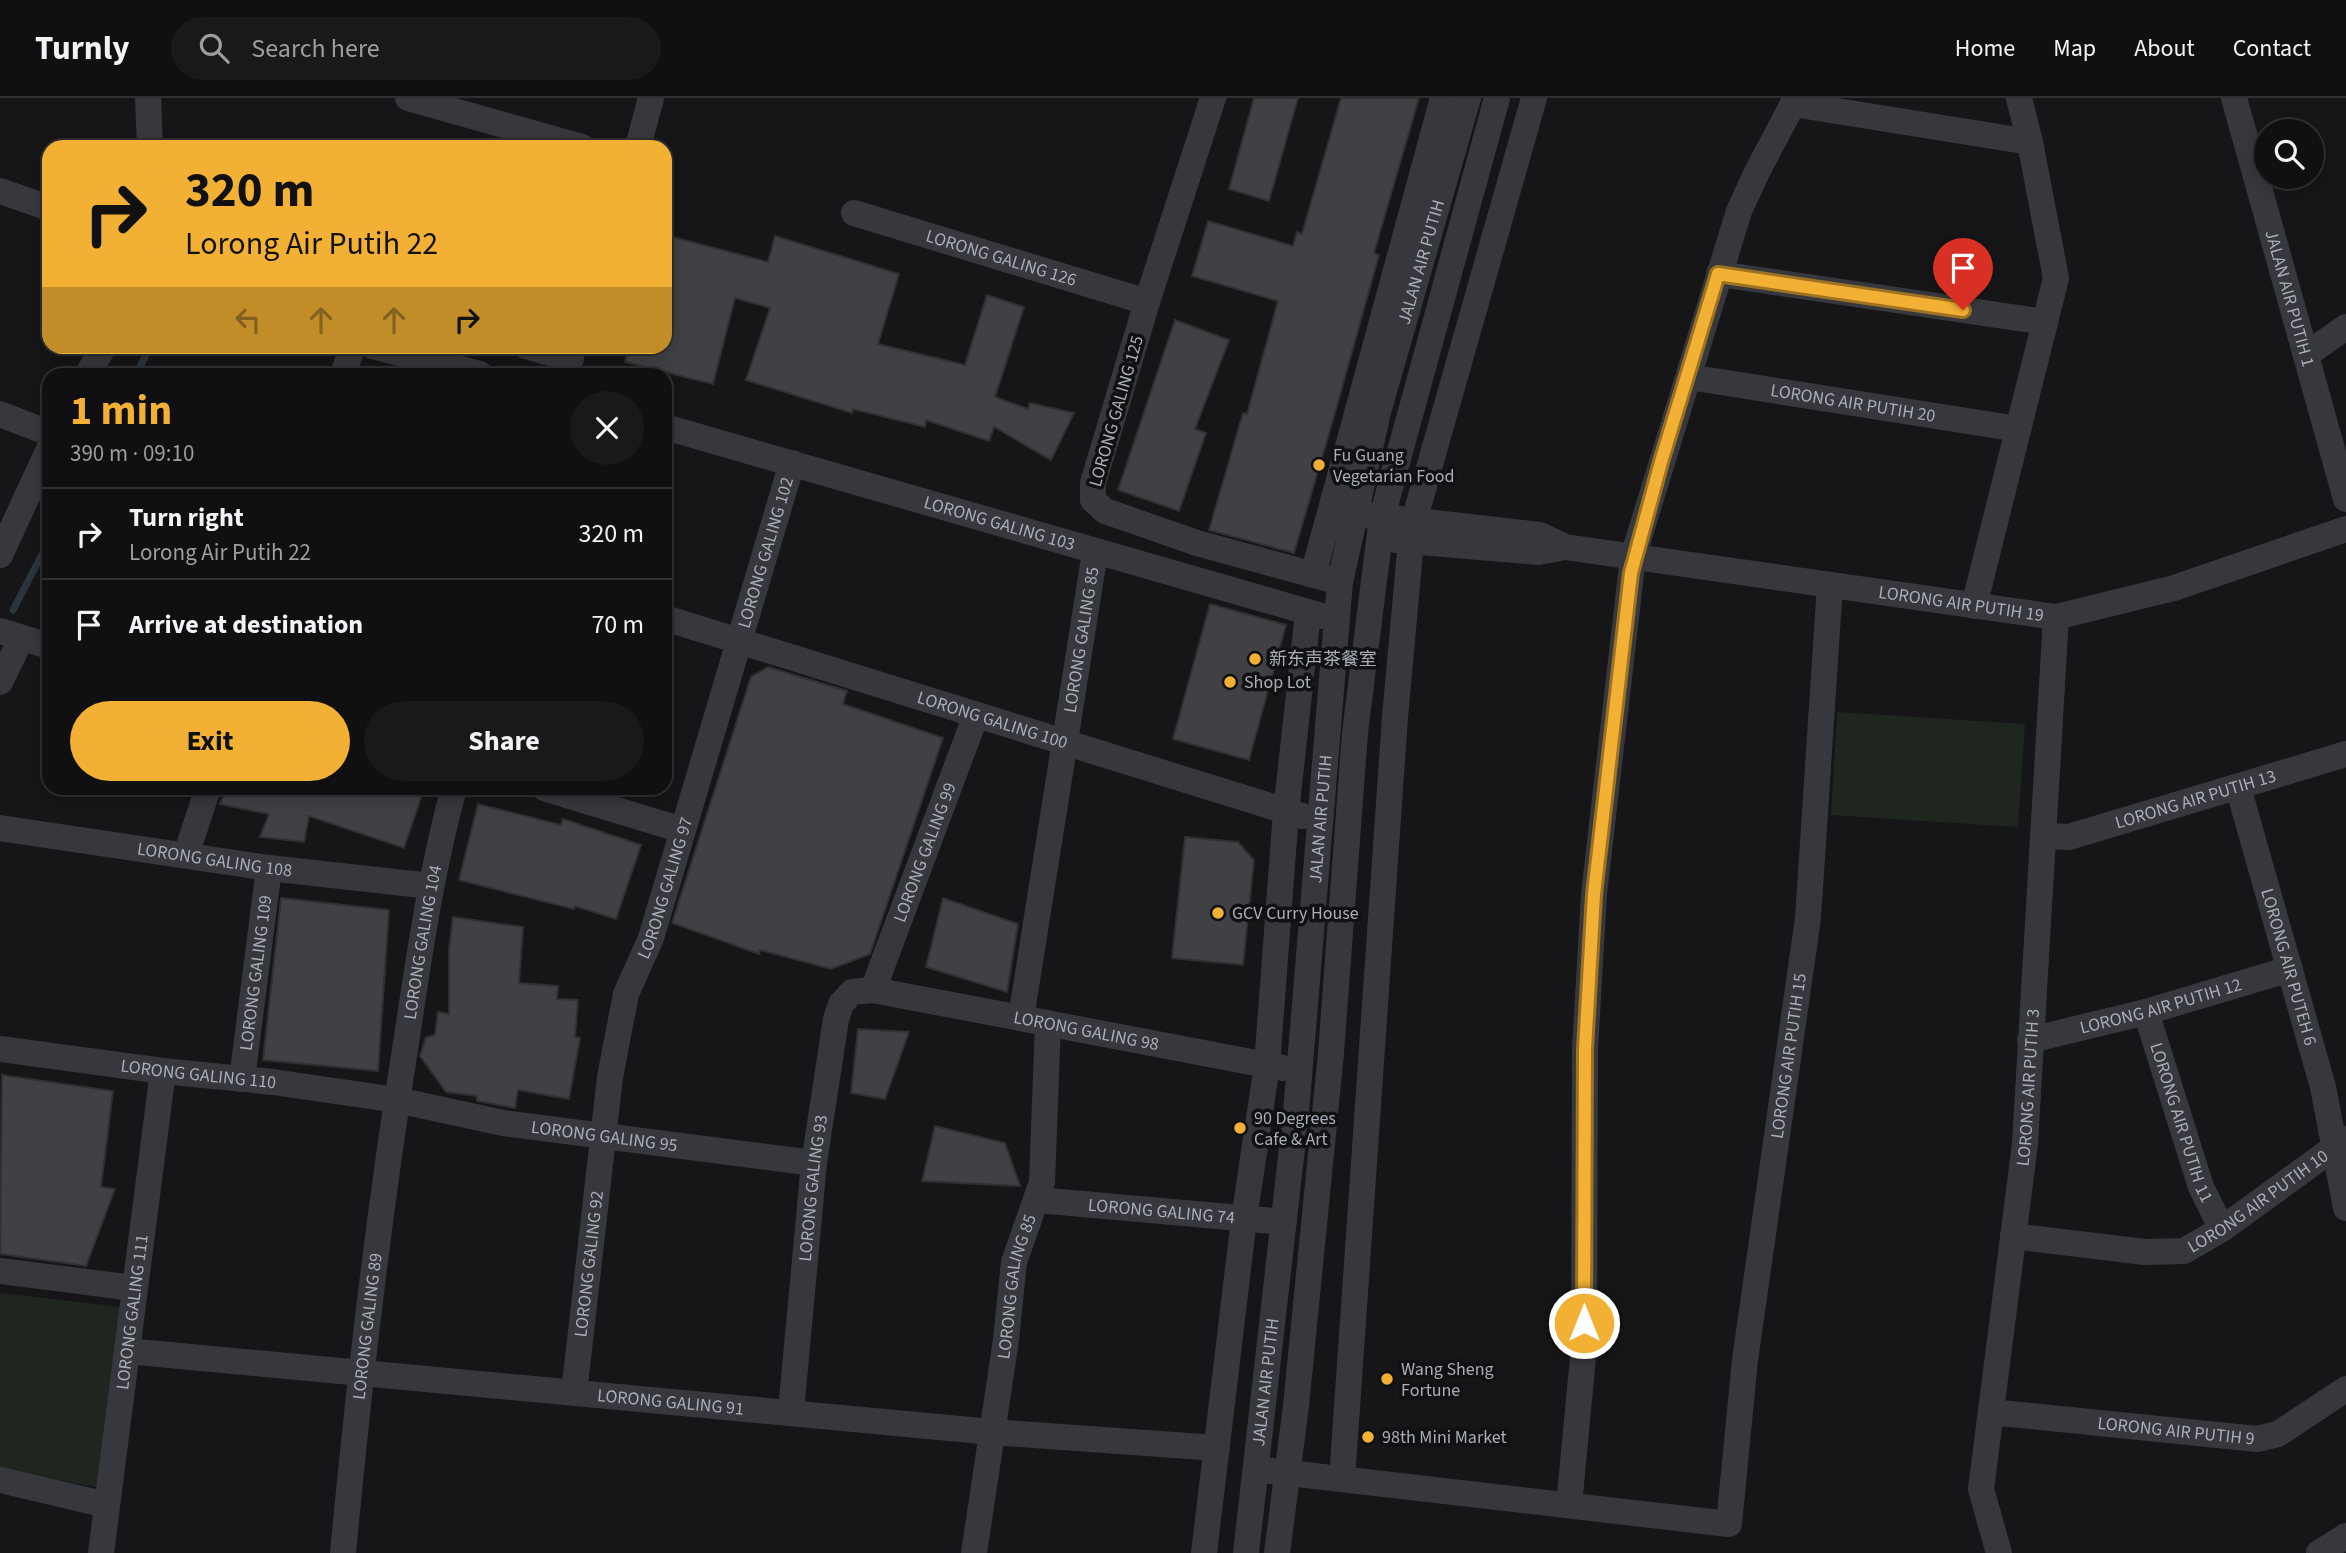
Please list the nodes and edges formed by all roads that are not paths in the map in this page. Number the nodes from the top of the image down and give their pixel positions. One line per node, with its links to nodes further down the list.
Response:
1 (148, 98): 12 (street)
2 (652, 98): 14 (street)
3 (1213, 98): 22 (street, LORONG GALING 125)
4 (1443, 98): 45 (street)
5 (1468, 98): 38 (street, JALAN AIR PUTIH)
6 (1497, 98): 16 (street, JALAN AIR PUTIH)
7 (1534, 98): 18 (street)
8 (2019, 98): 15 (street)
9 (2234, 98): 27 (street, JALAN AIR PUTIH 1)
10 (423, 100): 13 (street)
11 (1795, 101): 15 (street); 21 (street)
12 (150, 140)
13 (558, 140)
14 (640, 140)
15 (2030, 142): 23 (street)
16 (1471, 189): 18 (street); 39 (street, JALAN AIR PUTIH)
17 (0, 191): 19 (street)
18 (1505, 194): 41 (street)
19 (42, 206)
20 (854, 213): 22 (street, LORONG GALING 126)
21 (1718, 274): 23 (street); 30 (street)
22 (1147, 302): 45 (street, LORONG GALING 125)
23 (2045, 322): 33 (street)
24 (2346, 327): 27 (street)
25 (403, 354): 29 (street)
26 (552, 354): 28 (street)
27 (2306, 355): 37 (street, JALAN AIR PUTIH 1)
28 (571, 360)
29 (457, 368)
30 (1689, 377): 33 (street, LORONG AIR PUTIH 20); 44 (street)
31 (0, 414): 34 (street)
32 (672, 429): 35 (street, LORONG GALING 103)
33 (2018, 429): 48 (street)
34 (42, 430)
35 (792, 463): 42 (street, LORONG GALING 103); 54 (street, LORONG GALING 102)
36 (42, 464): 43 (street)
37 (2346, 499)
38 (1352, 524): 39 (street, LORONG AIR PUTIH 19); 46 (street, JALAN AIR PUTIH)
39 (1381, 528): 41 (street, LORONG AIR PUTIH 19); 70 (street, JALAN AIR PUTIH)
40 (2346, 529): 50 (street, LORONG AIR PUTIH 19)
41 (1412, 531): 44 (street, LORONG AIR PUTIH 19); 72 (street)
42 (1095, 552): 49 (street, LORONG GALING 103); 58 (street, LORONG GALING 85)
43 (0, 555)
44 (1633, 557): 47 (street, LORONG AIR PUTIH 19); 114 (street)
45 (1313, 575): 46 (street)
46 (1340, 582): 51 (street, JALAN AIR PUTIH)
47 (1830, 585): 48 (street, LORONG AIR PUTIH 19); 114 (street, LORONG AIR PUTIH 15)
48 (1974, 606): 50 (street, LORONG AIR PUTIH 19)
49 (1308, 613): 51 (street, LORONG GALING 103); 64 (street)
50 (2056, 617): 68 (street, LORONG AIR PUTIH 3)
51 (1336, 619): 65 (street, JALAN AIR PUTIH)
52 (672, 620): 54 (street, LORONG GALING 100)
53 (11, 635): 55 (street); 56 (street)
54 (738, 640): 57 (street, LORONG GALING 100); 67 (street, LORONG GALING 97)
55 (42, 644)
56 (0, 682)
57 (976, 715): 58 (street, LORONG GALING 100); 77 (street, LORONG GALING 99)
58 (1065, 741): 64 (street, LORONG GALING 100); 79 (street, LORONG GALING 85)
59 (2346, 754): 60 (street, LORONG AIR PUTIH 13)
60 (2238, 787): 68 (street, LORONG AIR PUTIH 13); 74 (street, LORONG AIR PUTEH 6)
61 (206, 795): 69 (street)
62 (452, 795): 73 (street, LORONG GALING 104)
63 (567, 795): 67 (street)
64 (1286, 812): 65 (street, LORONG GALING 100); 75 (street)
65 (1319, 821): 76 (street, JALAN AIR PUTIH)
66 (0, 828): 69 (street, LORONG GALING 108)
67 (682, 830): 90 (street, LORONG GALING 97)
68 (2043, 836): 81 (street, LORONG AIR PUTIH 3)
69 (186, 855): 71 (street, LORONG GALING 108)
70 (1346, 866): 72 (street); 83 (street, JALAN AIR PUTIH)
71 (269, 868): 73 (street, LORONG GALING 108); 88 (street, LORONG GALING 109)
72 (1386, 870): 84 (street)
73 (431, 886): 89 (street, LORONG GALING 104)
74 (2290, 969): 78 (street, LORONG AIR PUTIH 12); 91 (street, LORONG AIR PUTEH 6)
75 (1274, 980): 76 (street); 85 (street)
76 (1306, 981): 87 (street, JALAN AIR PUTIH)
77 (873, 990): 79 (street, LORONG GALING 98); 92 (street, LORONG GALING 93)
78 (2146, 1012): 81 (street, LORONG AIR PUTIH 12); 97 (street, LORONG AIR PUTIH 11)
79 (1021, 1018): 80 (street, LORONG GALING 98)
80 (1048, 1023): 85 (street, LORONG GALING 98); 93 (street, LORONG GALING 85)
81 (2031, 1040): 98 (street, LORONG AIR PUTIH 3)
82 (0, 1049): 86 (street, LORONG GALING 110)
83 (1331, 1053): 84 (street); 110 (street, JALAN AIR PUTIH)
84 (1373, 1054): 111 (street)
85 (1267, 1065): 87 (street, LORONG GALING 98); 95 (street)
86 (163, 1071): 88 (street, LORONG GALING 110); 100 (street, LORONG GALING 111)
87 (1299, 1071): 96 (street, JALAN AIR PUTIH)
88 (242, 1079): 89 (street, LORONG GALING 110)
89 (397, 1100): 90 (street, LORONG GALING 95); 102 (street, LORONG GALING 89)
90 (603, 1136): 92 (street, LORONG GALING 95); 104 (street, LORONG GALING 92)
91 (2340, 1144): 94 (street, LORONG AIR PUTEH 6); 97 (street, LORONG AIR PUTIH 10)
92 (814, 1163): 105 (street, LORONG GALING 93)
93 (1038, 1200): 95 (street, LORONG GALING 74); 107 (street, LORONG GALING 85)
94 (2346, 1208)
95 (1244, 1219): 96 (street, LORONG GALING 74); 108 (street)
96 (1284, 1222): 109 (street, JALAN AIR PUTIH)
97 (2222, 1229): 98 (street, LORONG AIR PUTIH 10)
98 (2013, 1236): 106 (street, LORONG AIR PUTIH 3)
99 (0, 1271): 100 (street)
100 (134, 1288): 101 (street, LORONG GALING 111)
101 (127, 1351): 102 (street, LORONG GALING 91); 113 (street, LORONG GALING 111)
102 (359, 1375): 104 (street, LORONG GALING 91); 117 (street, LORONG GALING 89)
103 (2346, 1389): 106 (street, LORONG AIR PUTIH 9)
104 (574, 1393): 105 (street, LORONG GALING 91)
105 (791, 1411): 107 (street, LORONG GALING 91)
106 (1991, 1412): 122 (street, LORONG AIR PUTIH 3)
107 (992, 1432): 108 (street, LORONG GALING 91); 118 (street, LORONG GALING 85)
108 (1217, 1448): 119 (street)
109 (1256, 1469): 110 (street); 120 (street, JALAN AIR PUTIH)
110 (1287, 1472): 111 (street); 121 (street, JALAN AIR PUTIH)
111 (1342, 1479): 114 (street)
112 (0, 1480): 113 (street)
113 (107, 1505): 116 (street, LORONG GALING 111)
114 (1569, 1506)
115 (2346, 1536): 123 (street)
116 (101, 1553)
117 (343, 1553)
118 (974, 1553)
119 (1204, 1553)
120 (1246, 1553)
121 (1277, 1553)
122 (1999, 1553)
123 (2319, 1553)

